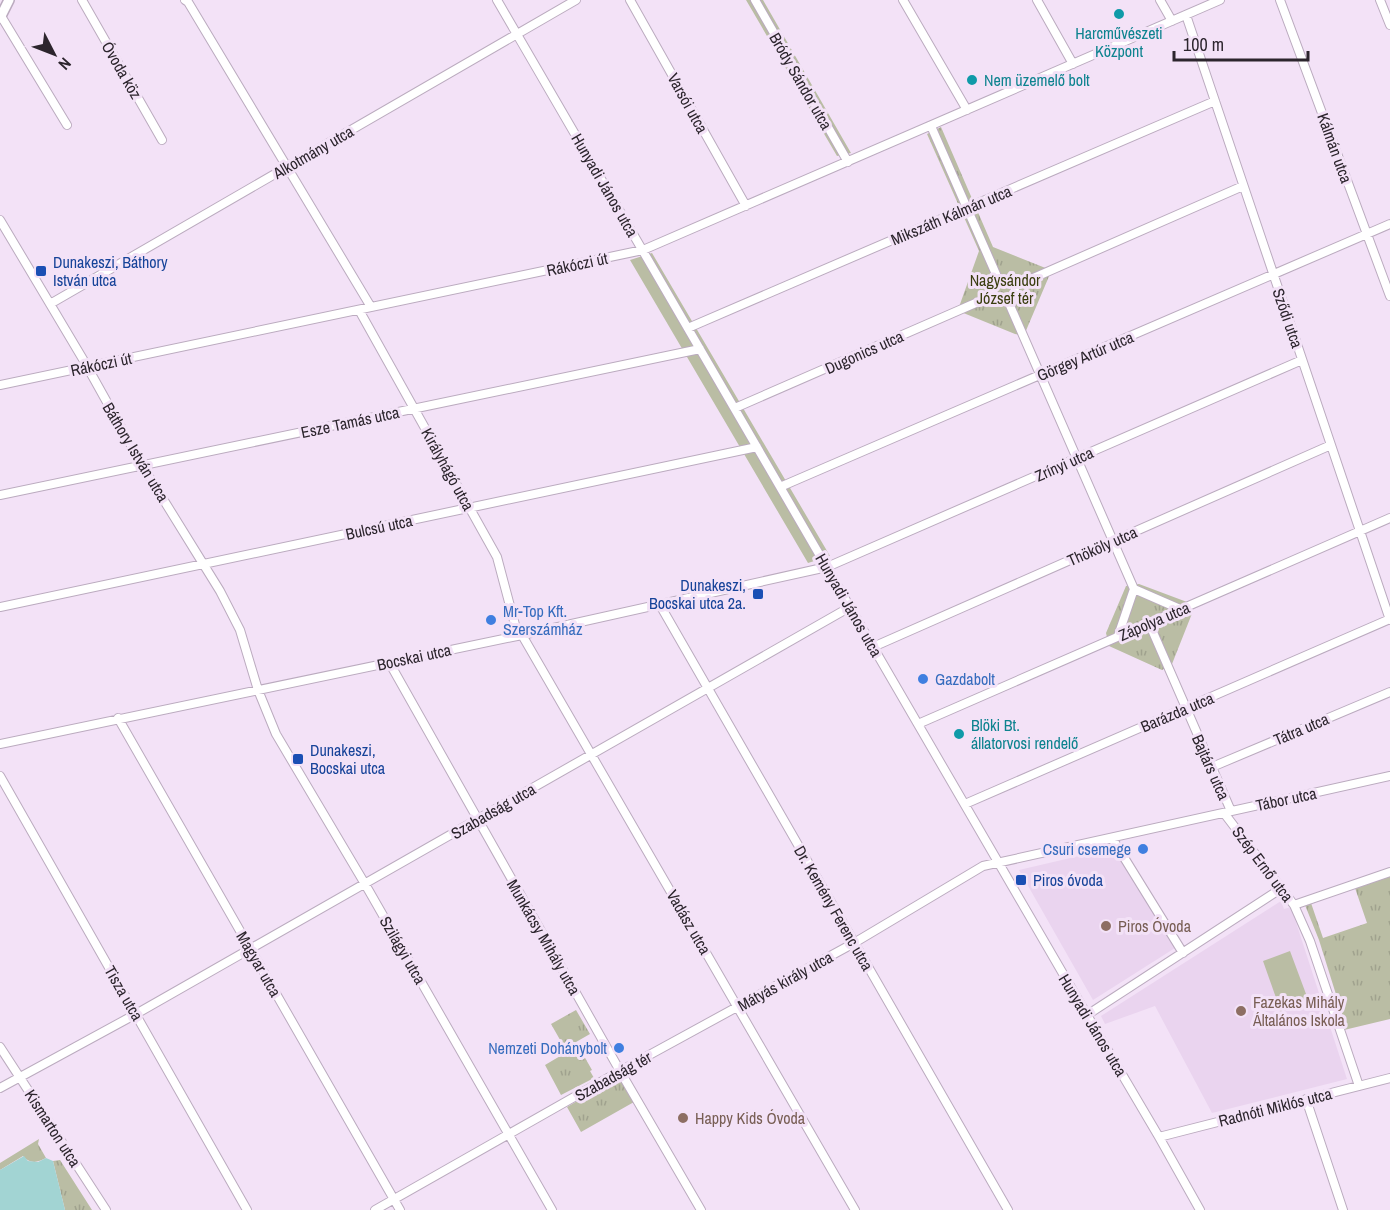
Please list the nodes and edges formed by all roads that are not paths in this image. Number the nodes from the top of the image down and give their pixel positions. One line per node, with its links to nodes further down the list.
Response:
1 (9, 0): 15 (street)
2 (82, 0): 24 (street, Óvoda köz)
3 (497, 0): 18 (street, Hunyadi János utca)
4 (576, 0): 18 (street, Alkotmány utca)
5 (630, 0): 28 (street, Varsói utca)
6 (754, 0): 25 (street, Bródy Sándor utca)
7 (903, 0): 21 (street)
8 (1037, 0): 19 (street)
9 (1160, 0): 16 (street)
10 (1220, 0): 14 (street, Rákóczi út)
11 (1280, 0): 32 (street, Kálmán utca)
12 (1380, 0): 17 (street)
13 (188, 1): 26 (street)
14 (1186, 15): 16 (street, Rákóczi út); 20 (street, Sződi utca)
15 (1, 17): 22 (street)
16 (1172, 21): 19 (street, Rákóczi út)
17 (1390, 25)
18 (517, 34): 26 (street, Alkotmány utca); 33 (street, Hunyadi János utca)
19 (1073, 64): 21 (street, Rákóczi út)
20 (1215, 101): 27 (street, Sződi utca); 29 (street, Mikszáth Kálmán utca)
21 (967, 110): 23 (street, Rákóczi út)
22 (67, 125)
23 (931, 126): 25 (street, Rákóczi út); 29 (street)
24 (162, 140)
25 (848, 162): 28 (street, Rákóczi út)
26 (287, 167): 40 (street, Alkotmány utca); 41 (street)
27 (1244, 186): 34 (street, Sződi utca); 36 (street)
28 (746, 206): 33 (street, Rákóczi út)
29 (967, 208): 35 (street); 43 (street, Mikszáth Kálmán utca)
30 (0, 220): 40 (street, Báthory István utca)
31 (1390, 224): 32 (street, Görgey Artúr utca)
32 (1367, 234): 34 (street, Görgey Artúr utca); 38 (street, Kálmán utca)
33 (643, 250): 41 (street, Rákóczi út); 43 (street, Hunyadi János utca)
34 (1273, 275): 45 (street, Sződi utca); 47 (street, Görgey Artúr utca)
35 (999, 281): 36 (street); 37 (street)
36 (1015, 286): 39 (street)
37 (994, 295): 39 (street); 50 (street, Dugonics utca)
38 (1390, 296)
39 (1008, 301): 47 (street)
40 (50, 304): 46 (street, Báthory István utca)
41 (371, 307): 42 (street, Rákóczi út)
42 (359, 310): 46 (street, Rákóczi út); 49 (street, Királyhágó utca)
43 (688, 328): 44 (street, Hunyadi János utca)
44 (700, 349): 49 (street, Esze Tamás utca); 50 (street, Hunyadi János utca)
45 (1302, 360): 51 (street, Sződi utca); 53 (street, Zrínyi utca)
46 (87, 367): 48 (street, Rákóczi út); 54 (street, Báthory István utca)
47 (1040, 375): 53 (street); 55 (street, Görgey Artúr utca)
48 (0, 385)
49 (414, 408): 54 (street, Esze Tamás utca); 57 (street, Királyhágó utca)
50 (735, 408): 52 (street, Hunyadi János utca)
51 (1331, 445): 59 (street, Sződi utca); 60 (street, Thököly utca)
52 (757, 447): 55 (street, Hunyadi János utca); 57 (street, Bulcsú utca)
53 (1077, 458): 60 (street); 62 (street, Zrínyi utca)
54 (142, 465): 56 (street, Esze Tamás utca); 61 (street, Báthory István utca)
55 (780, 487): 62 (street, Hunyadi János utca)
56 (0, 495)
57 (470, 508): 61 (street, Bulcsú utca); 70 (street, Királyhágó utca)
58 (1390, 518): 59 (street, Zápolya utca)
59 (1360, 531): 67 (street, Zápolya utca); 68 (street, Sződi utca)
60 (1113, 541): 63 (street); 72 (street, Thököly utca)
61 (204, 564): 65 (street, Bulcsú utca); 75 (street, Báthory István utca)
62 (827, 567): 64 (street, Bocskai utca); 66 (street, Hunyadi János utca)
63 (1134, 589): 67 (street); 71 (street)
64 (660, 605): 70 (street, Bocskai utca); 74 (street, Dr. Kemény Ferenc utca)
65 (0, 607)
66 (850, 608): 72 (street, Hunyadi János utca); 74 (street, Szabadság utca)
67 (1180, 609): 69 (street, Zápolya utca)
68 (1390, 620): 77 (street, Barázda utca)
69 (1149, 623): 71 (street, Zápolya utca); 77 (street, Bajtárs utca)
70 (520, 635): 73 (street, Bocskai utca); 81 (street, Vadász utca)
71 (1118, 636): 79 (street, Zápolya utca)
72 (873, 647): 79 (street, Hunyadi János utca)
73 (389, 662): 75 (street, Bocskai utca); 87 (street, Munkácsy Mihály utca)
74 (707, 689): 81 (street, Szabadság utca); 94 (street, Dr. Kemény Ferenc utca)
75 (258, 690): 78 (street, Bocskai utca); 91 (street, Szilágyi utca)
76 (1390, 692): 82 (street, Tátra utca)
77 (1186, 708): 82 (street, Bajtárs utca); 85 (street, Barázda utca)
78 (118, 718): 80 (street, Bocskai utca); 95 (street, Magyar utca)
79 (918, 724): 85 (street, Hunyadi János utca)
80 (0, 744)
81 (592, 755): 87 (street, Szabadság utca); 97 (street, Vadász utca)
82 (1212, 767): 86 (street, Bajtárs utca)
83 (0, 776): 98 (street, Tisza utca)
84 (1390, 776): 86 (street, Tábor utca)
85 (964, 804): 89 (street, Hunyadi János utca)
86 (1228, 812): 88 (street, Tábor utca); 92 (street, Szép Ernő utca)
87 (477, 820): 91 (street, Szabadság utca); 102 (street, Munkácsy Mihály utca)
88 (1112, 838): 89 (street, Tábor utca); 96 (street)
89 (999, 862): 94 (street, Mátyás király utca); 99 (street, Hunyadi János utca)
90 (1390, 872): 93 (street)
91 (365, 884): 95 (street, Szabadság utca); 108 (street, Szilágyi utca)
92 (1282, 888): 93 (street, Szép Ernő utca); 96 (street)
93 (1294, 905): 105 (street, Szép Ernő utca)
94 (854, 943): 97 (street, Mátyás király utca); 118 (street, Dr. Kemény Ferenc utca)
95 (250, 949): 98 (street, Szabadság utca); 110 (street, Magyar utca)
96 (1183, 952): 99 (street)
97 (738, 1008): 101 (street, Mátyás király utca); 117 (street, Vadász utca)
98 (136, 1014): 103 (street, Szabadság utca); 112 (street, Tisza utca)
99 (1087, 1016): 109 (street, Hunyadi János utca)
100 (0, 1047): 103 (street, Kismarton utca)
101 (665, 1047): 102 (street, Szabadság tér)
102 (620, 1071): 108 (street, Szabadság tér); 116 (street, Munkácsy Mihály utca)
103 (19, 1076): 106 (street, Szabadság utca); 111 (street, Kismarton utca)
104 (1390, 1078): 105 (street, Radnóti Miklós utca)
105 (1359, 1086): 107 (street, Radnóti Miklós utca)
106 (0, 1088)
107 (1306, 1100): 109 (street, Radnóti Miklós utca); 120 (street)
108 (508, 1135): 110 (street); 115 (street, Szilágyi utca)
109 (1159, 1137): 119 (street, Hunyadi János utca)
110 (393, 1199): 113 (street); 114 (street, Magyar utca)
111 (106, 1210)
112 (247, 1210)
113 (375, 1210)
114 (400, 1210)
115 (552, 1210)
116 (701, 1210)
117 (855, 1210)
118 (1008, 1210)
119 (1200, 1210)
120 (1343, 1210)

